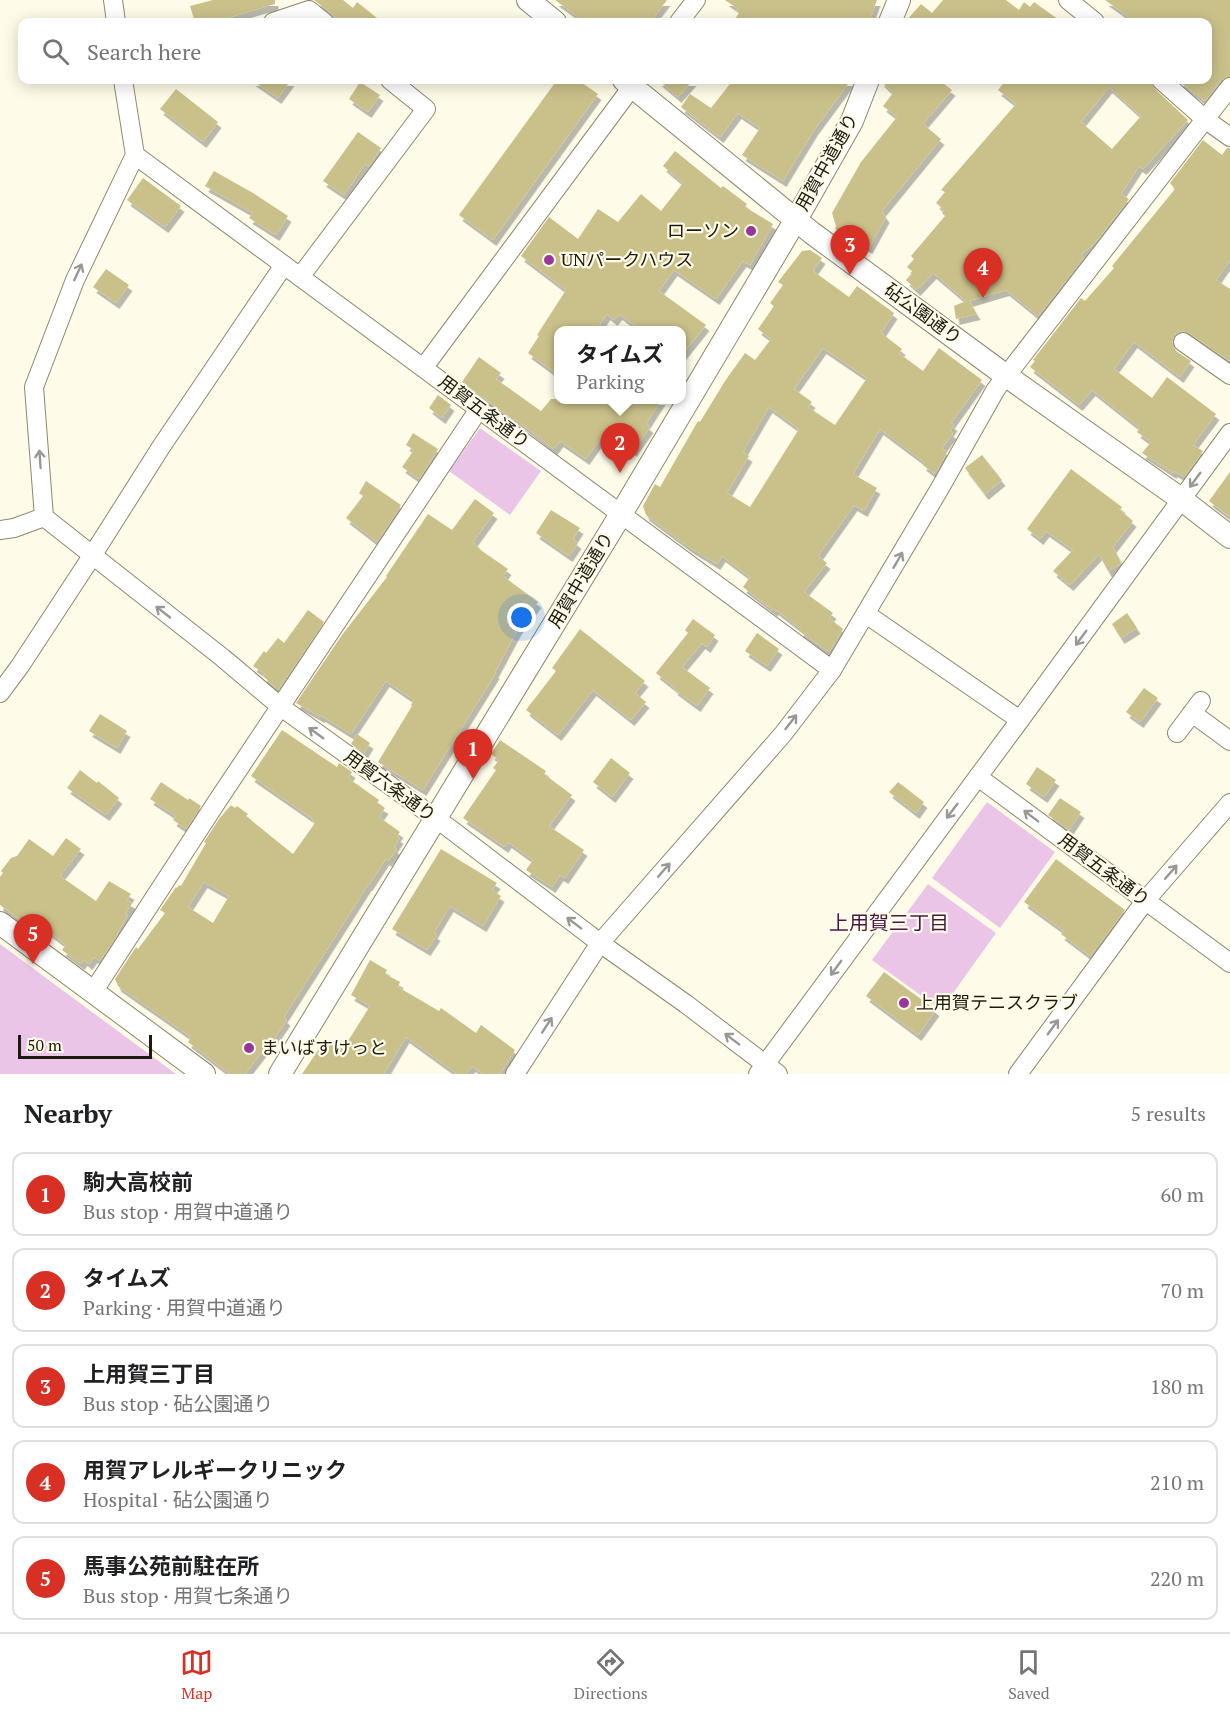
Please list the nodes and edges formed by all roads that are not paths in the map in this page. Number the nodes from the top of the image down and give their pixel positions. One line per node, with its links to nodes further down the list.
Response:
1 (113, 0): 6 (street)
2 (528, 0): 9 (street)
3 (696, 0): 10 (street)
4 (899, 0): 11 (street)
5 (1068, 0): 12 (street)
6 (115, 18)
7 (285, 18): 8 (street)
8 (319, 18)
9 (550, 18)
10 (683, 18)
11 (892, 18)
12 (1090, 18)
13 (124, 84): 22 (street)
14 (395, 84): 25 (street)
15 (630, 84): 27 (street)
16 (633, 84): 23 (street, 砧公園通り)
17 (866, 84): 23 (street, 用賀中道通り)
18 (1166, 84): 20 (street)
19 (1230, 87): 20 (street)
20 (1206, 120): 21 (street); 28 (street)
21 (1230, 137)
22 (135, 155): 24 (street, 用賀五条通り); 36 (street, one-way to 22)
23 (795, 219): 28 (street, 砧公園通り); 31 (street, 用賀中道通り)
24 (284, 265): 25 (street, 用賀五条通り); 39 (street)
25 (300, 277): 27 (street, 用賀五条通り)
26 (1183, 342): 29 (street)
27 (424, 367): 32 (street, 用賀五条通り)
28 (1005, 375): 34 (street, 砧公園通り); 40 (street, one-way to 28)
29 (1230, 375)
30 (686, 404): 35 (street, 用賀中道通り)
31 (686, 404)
32 (479, 409): 35 (street, 用賀五条通り); 43 (street)
33 (1230, 433): 34 (street, one-way to 34)
34 (1181, 500): 38 (street, 砧公園通り); 44 (street, one-way to 44)
35 (621, 514): 41 (street, 用賀五条通り); 49 (street, 用賀中道通り)
36 (44, 517): 37 (street); 39 (street, 用賀六条通り)
37 (0, 530)
38 (1230, 537)
39 (92, 556): 42 (street); 43 (street, 用賀六条通り, one-way to 39)
40 (866, 614): 41 (street); 44 (street)
41 (832, 670): 52 (street, one-way to 41)
42 (3, 682)
43 (281, 707): 49 (street, 用賀六条通り, one-way to 43); 54 (street)
44 (1020, 720): 47 (street)
45 (1177, 733): 46 (street)
46 (1230, 741)
47 (978, 777): 50 (street, 用賀五条通り, one-way to 47); 55 (street, one-way to 55)
48 (1230, 803): 50 (street, one-way to 48)
49 (435, 819): 52 (street, 用賀六条通り, one-way to 49); 57 (street, 用賀中道通り)
50 (1145, 901): 53 (street, 用賀五条通り); 59 (street, one-way to 50)
51 (0, 923): 54 (street)
52 (600, 943): 55 (street, 用賀六条通り, one-way to 52); 58 (street, one-way to 52)
53 (1230, 963)
54 (93, 992): 56 (street)
55 (767, 1071)
56 (204, 1074)
57 (280, 1074)
58 (514, 1074)
59 (1018, 1074)

